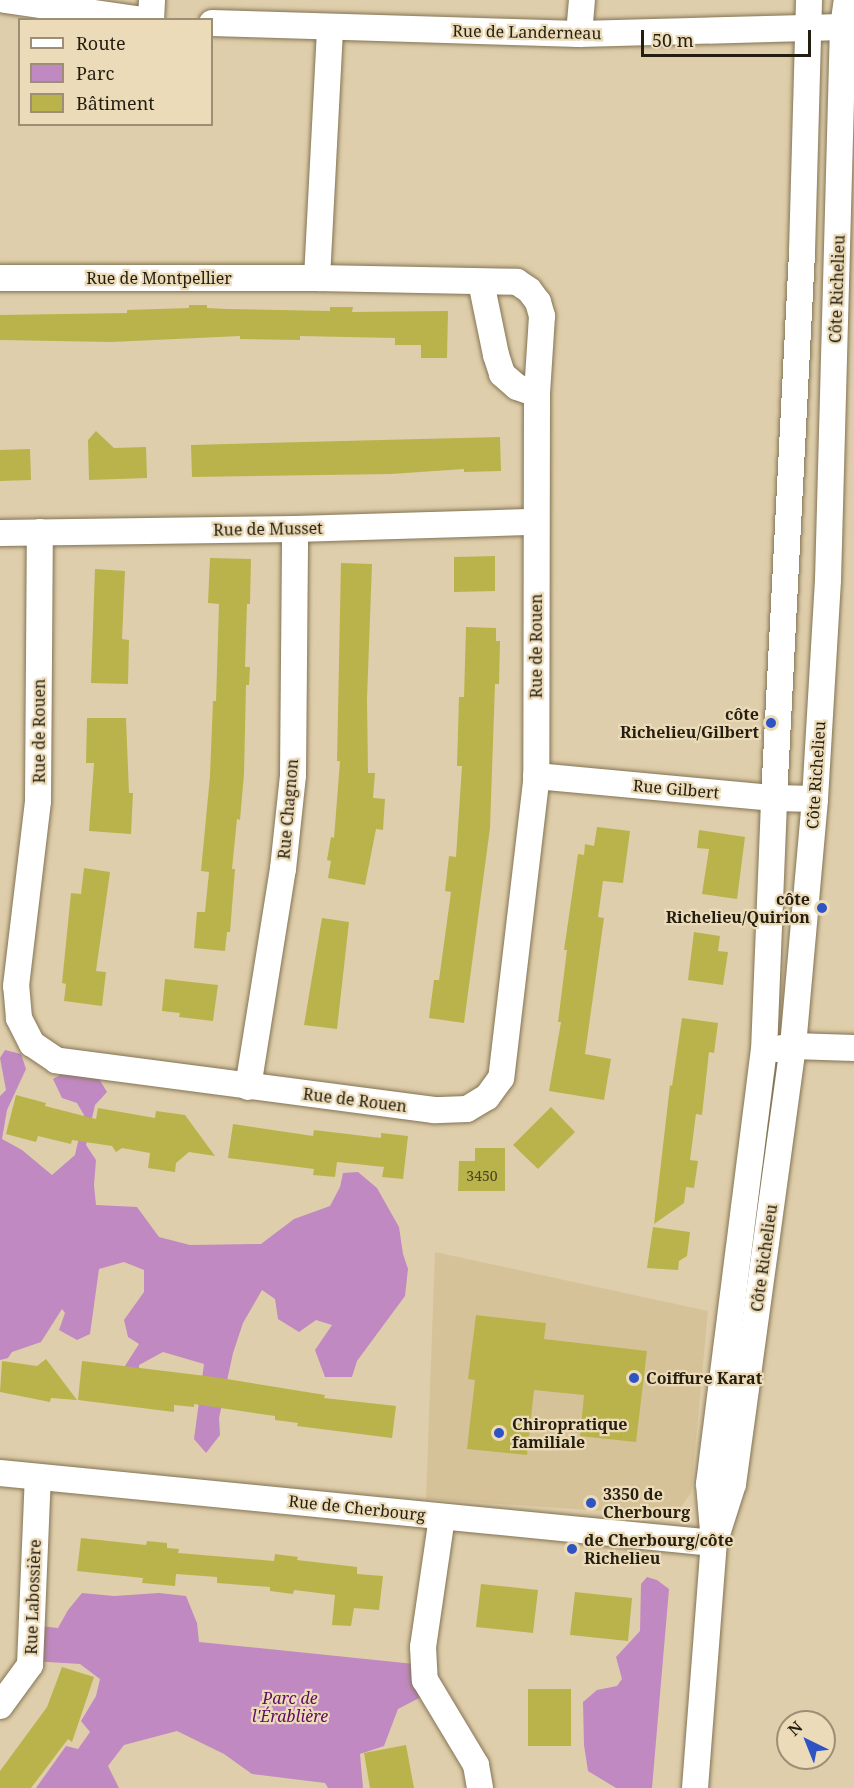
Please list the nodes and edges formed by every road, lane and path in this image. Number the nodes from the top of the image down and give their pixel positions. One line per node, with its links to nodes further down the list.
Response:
1 (5, 0): 6 (street)
2 (152, 0): 7 (street)
3 (582, 0): 12 (street)
4 (808, 0): 11 (street, Côte Richelieu)
5 (847, 0): 9 (street, Côte Richelieu)
6 (128, 18)
7 (151, 18)
8 (213, 23): 10 (street, Rue de Landerneau)
9 (843, 27): 11 (street, Rue de Landerneau); 13 (street, Côte Richelieu)
10 (330, 28): 12 (street, Rue de Landerneau); 16 (street)
11 (806, 28): 12 (street, Rue de Landerneau); 14 (street, Côte Richelieu)
12 (579, 34)
13 (846, 251): 14 (street); 25 (street, Côte Richelieu)
14 (802, 252): 24 (street, Côte Richelieu)
15 (0, 278): 16 (street, Rue de Montpellier)
16 (317, 278): 17 (street, Rue de Montpellier)
17 (481, 282): 18 (street); 18 (street, Rue de Rouen)
18 (537, 394): 19 (street, Rue de Rouen)
19 (536, 522): 20 (street, Rue de Musset); 23 (street, Rue de Rouen)
20 (295, 529): 21 (street, Rue de Musset); 29 (street, Rue Chagnon)
21 (40, 532): 22 (street, Rue de Musset); 29 (street, Rue de Rouen)
22 (0, 533)
23 (536, 776): 24 (street, Rue Gilbert); 29 (street, Rue de Rouen)
24 (774, 798): 25 (street, Rue Gilbert); 28 (street, Côte Richelieu)
25 (815, 799): 26 (street, Côte Richelieu)
26 (793, 1046): 27 (street); 28 (street); 33 (street, Côte Richelieu)
27 (854, 1048)
28 (764, 1051): 33 (street, Côte Richelieu)
29 (248, 1087)
30 (0, 1473): 31 (street, Rue de Cherbourg)
31 (38, 1478): 32 (street, Rue de Cherbourg); 34 (street, Rue Labossière)
32 (442, 1517): 33 (street, Rue de Cherbourg); 35 (street)
33 (714, 1543): 36 (street, Côte Richelieu)
34 (0, 1706)
35 (480, 1788)
36 (694, 1788)

